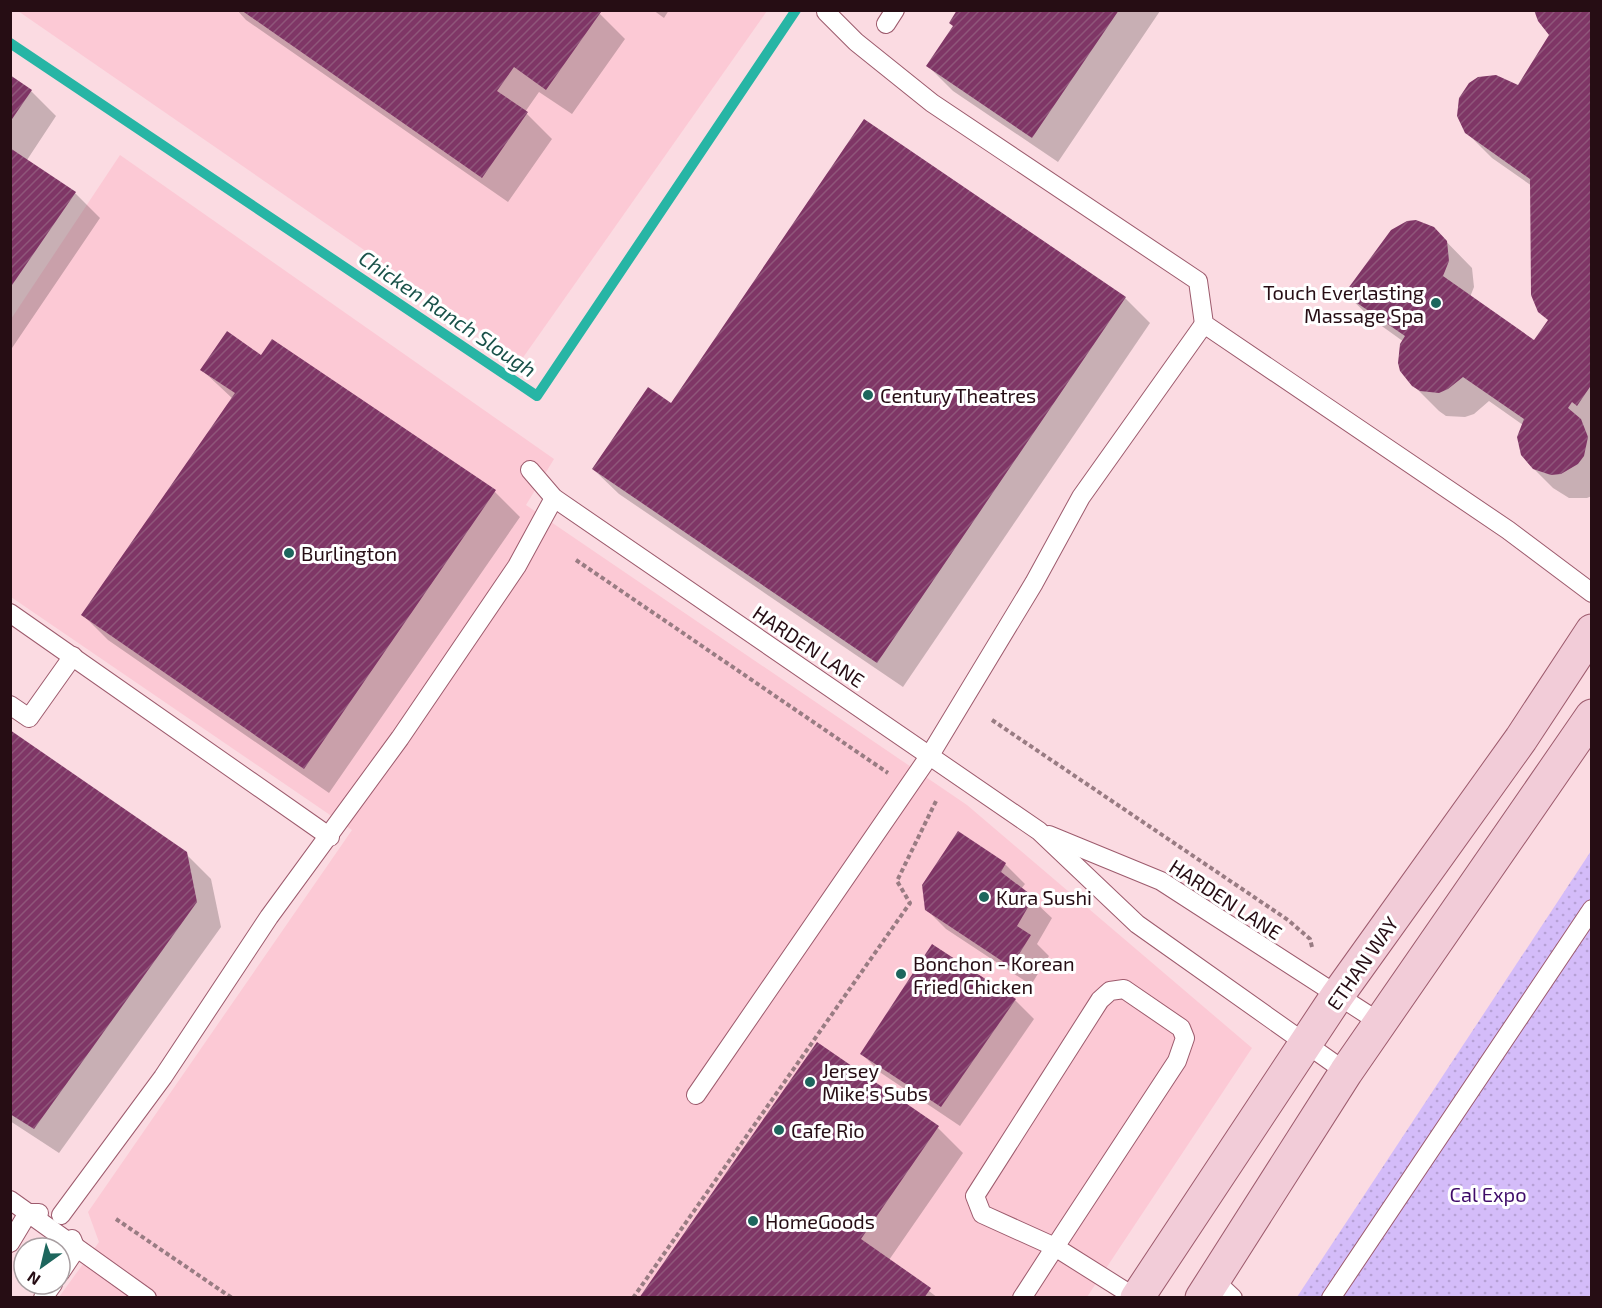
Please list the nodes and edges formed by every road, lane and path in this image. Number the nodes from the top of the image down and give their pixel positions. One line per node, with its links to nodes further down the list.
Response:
1 (825, 12): 2 (lane)
2 (1204, 324): 6 (lane); 13 (lane)
3 (530, 470): 4 (lane, HARDEN LANE)
4 (554, 498): 13 (lane, HARDEN LANE); 17 (lane)
5 (576, 560): 14 (path)
6 (1592, 593)
7 (10, 613): 9 (lane)
8 (1592, 631): 20 (street, ETHAN WAY)
9 (73, 656): 10 (lane); 17 (lane)
10 (10, 705)
11 (1592, 716): 21 (street)
12 (992, 720): 19 (path)
13 (930, 755): 16 (lane, HARDEN LANE); 24 (lane)
14 (878, 766)
15 (938, 799): 36 (path)
16 (1039, 831): 20 (lane, HARDEN LANE); 22 (lane, HARDEN LANE)
17 (330, 837): 27 (lane)
18 (1592, 909): 39 (lane)
19 (1314, 956)
20 (1338, 996): 21 (lane, HARDEN LANE); 22 (street, ETHAN WAY)
21 (1379, 1022): 23 (street)
22 (1306, 1044): 23 (lane, HARDEN LANE); 38 (street, ETHAN WAY)
23 (1346, 1072): 33 (street)
24 (696, 1095)
25 (10, 1200): 26 (lane)
26 (28, 1213): 27 (lane); 29 (lane); 31 (lane)
27 (61, 1215): 31 (lane)
28 (116, 1219): 35 (path)
29 (10, 1243)
30 (1055, 1247): 30 (lane); 37 (lane); 38 (lane)
31 (76, 1249): 32 (lane); 34 (lane)
32 (72, 1255)
33 (1216, 1292)
34 (147, 1298)
35 (232, 1298)
36 (633, 1298)
37 (1022, 1298)
38 (1137, 1298)
39 (1331, 1298)

